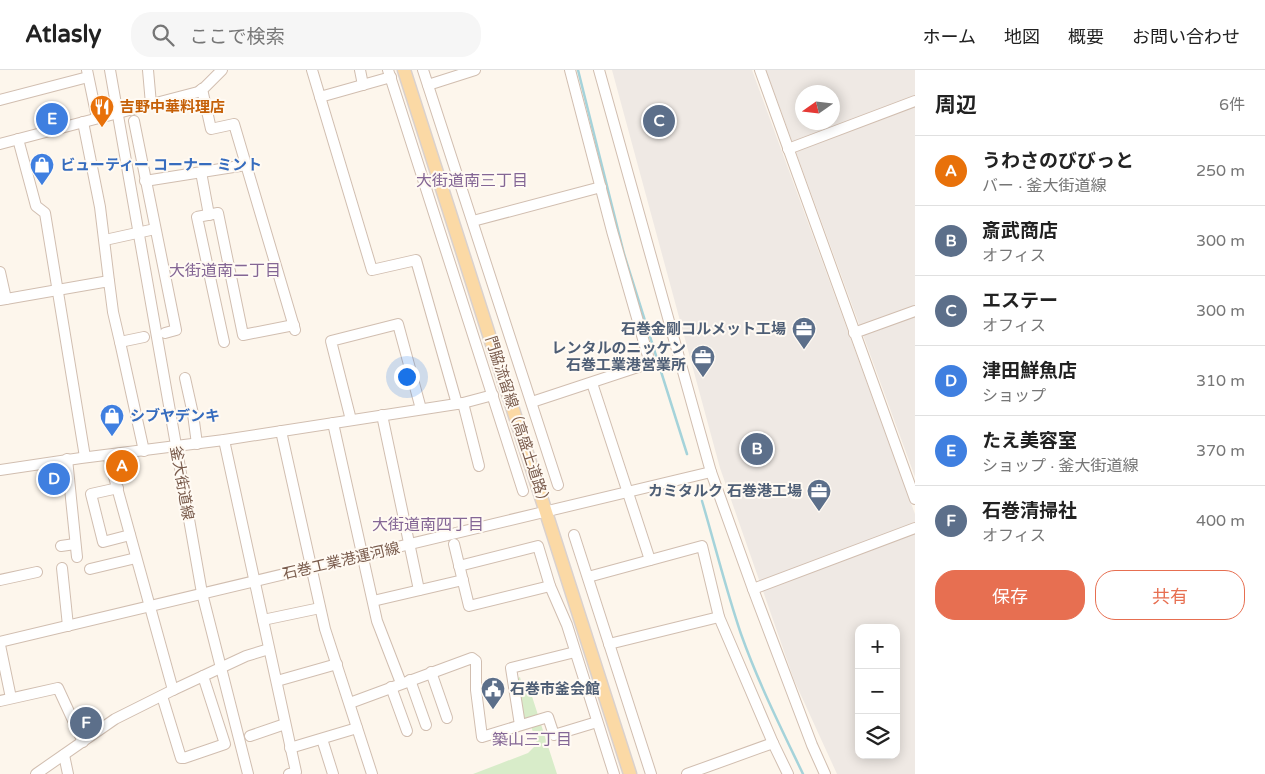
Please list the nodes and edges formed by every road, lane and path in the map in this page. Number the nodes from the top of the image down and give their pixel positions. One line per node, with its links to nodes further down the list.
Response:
1 (110, 70): 21 (street, 釜大街道線)
2 (148, 70): 20 (street)
3 (222, 70): 16 (street)
4 (312, 70): 17 (street)
5 (360, 70): 14 (street)
6 (404, 70): 72 (main road, 門脇流留線（高盛土道路）)
7 (423, 70): 15 (street)
8 (475, 70): 15 (street)
9 (570, 70): 31 (street)
10 (599, 70): 66 (street)
11 (760, 70): 27 (street)
12 (87, 73): 18 (street); 22 (street)
13 (390, 74): 14 (street); 49 (street)
14 (364, 85): 17 (street)
15 (428, 85): 33 (street)
16 (202, 89): 20 (street); 28 (street)
17 (320, 97): 51 (street)
18 (0, 100)
19 (915, 101): 27 (street)
20 (151, 104): 21 (street)
21 (117, 113): 22 (street); 35 (street, 釜大街道線)
22 (98, 118): 24 (street)
23 (134, 121): 30 (street)
24 (83, 122): 25 (street); 36 (street)
25 (18, 139): 26 (street); 39 (street)
26 (0, 144)
27 (788, 149): 43 (street)
28 (246, 165): 29 (street); 32 (street)
29 (201, 172): 30 (street); 32 (street)
30 (145, 181): 34 (street)
31 (601, 186): 33 (street); 48 (street)
32 (209, 215): 46 (street)
33 (473, 221): 50 (street)
34 (154, 229): 35 (street); 42 (street)
35 (138, 232): 36 (street); 59 (street, 釜大街道線)
36 (105, 240): 38 (street)
37 (0, 272): 40 (street)
38 (109, 281): 39 (street); 45 (street)
39 (58, 289): 40 (street); 62 (street)
40 (3, 299)
41 (915, 311): 43 (street)
42 (165, 333)
43 (854, 333): 71 (street)
44 (144, 337): 45 (street)
45 (120, 342): 60 (street)
46 (224, 342)
47 (185, 378): 58 (street)
48 (592, 383): 50 (street); 70 (street)
49 (493, 395): 51 (street); 69 (street)
50 (532, 402): 67 (street)
51 (460, 403): 52 (street); 64 (street)
52 (421, 409): 53 (street); 54 (street)
53 (382, 415): 54 (street); 78 (street)
54 (351, 420): 55 (street)
55 (333, 423): 56 (street); 81 (street)
56 (281, 431): 57 (street); 86 (street)
57 (224, 440): 58 (street); 92 (street)
58 (197, 444): 59 (street)
59 (175, 446): 60 (street); 96 (street, 釜大街道線)
60 (144, 450): 61 (street)
61 (108, 455): 62 (street); 68 (street)
62 (86, 457): 63 (street)
63 (67, 460): 65 (street); 76 (street)
64 (479, 466)
65 (0, 470)
66 (711, 472): 70 (street, 石巻工業港運河線); 94 (street)
67 (558, 485)
68 (118, 488): 74 (street); 74 (street)
69 (523, 491)
70 (627, 492): 72 (street, 石巻工業港運河線); 83 (street)
71 (915, 499)
72 (547, 512): 78 (street, 石巻工業港運河線); 139 (main road, 門脇流留線（高盛土道路）)
73 (915, 528): 94 (street)
74 (130, 535): 82 (street)
75 (574, 535): 89 (street)
76 (75, 544): 79 (street); 80 (street)
77 (454, 544): 84 (street)
78 (410, 545): 81 (street, 石巻工業港運河線); 95 (street)
79 (60, 546)
80 (77, 556)
81 (363, 556): 86 (street, 石巻工業港運河線); 97 (street)
82 (136, 558): 87 (street); 98 (street)
83 (650, 560): 89 (street); 100 (street)
84 (459, 566): 91 (street); 93 (street)
85 (62, 568): 102 (street)
86 (311, 568): 92 (street, 石巻工業港運河線); 99 (street)
87 (90, 569)
88 (38, 572): 90 (street)
89 (588, 577): 104 (street)
90 (0, 580)
91 (463, 580): 93 (street); 95 (street)
92 (255, 581): 96 (street, 石巻工業港運河線); 101 (street)
93 (550, 586): 106 (street)
94 (753, 589): 143 (street)
95 (419, 590): 97 (street)
96 (202, 594): 98 (street, 石巻工業港運河線); 108 (street, 釜大街道線)
97 (373, 602): 112 (street)
98 (150, 606): 102 (street, 石巻工業港運河線); 114 (street)
99 (320, 608): 101 (street); 107 (street)
100 (719, 617): 104 (street); 129 (street)
101 (263, 620): 105 (street)
102 (68, 626): 103 (street, 石巻工業港運河線)
103 (0, 644): 116 (street)
104 (609, 644): 140 (street)
105 (269, 649): 108 (street); 111 (street)
106 (575, 652): 120 (street); 123 (street)
107 (337, 664): 111 (street); 118 (street)
108 (221, 668): 110 (street); 134 (street, 釜大街道線)
109 (431, 672): 112 (street); 119 (street); 123 (street)
110 (203, 676): 114 (street); 115 (street)
111 (277, 681): 121 (street)
112 (405, 681): 113 (street); 122 (street)
113 (391, 687): 118 (street); 125 (street)
114 (173, 690): 115 (street)
115 (162, 696): 128 (street)
116 (11, 698): 117 (street); 128 (street)
117 (0, 701)
118 (350, 703): 124 (street)
119 (447, 718)
120 (598, 722): 123 (street); 138 (street)
121 (285, 724): 126 (street); 130 (street)
122 (426, 725)
123 (520, 725)
124 (357, 728): 127 (street); 137 (street)
125 (407, 731)
126 (250, 736)
127 (322, 739): 130 (street); 136 (street)
128 (83, 742): 131 (street)
129 (773, 743): 141 (street); 142 (street)
130 (290, 748): 135 (street)
131 (64, 755): 132 (street); 133 (street)
132 (41, 773)
133 (68, 774)
134 (248, 774)
135 (289, 774)
136 (333, 774)
137 (372, 774)
138 (614, 774)
139 (630, 774)
140 (651, 774)
141 (686, 774)
142 (788, 774)
143 (825, 774)

